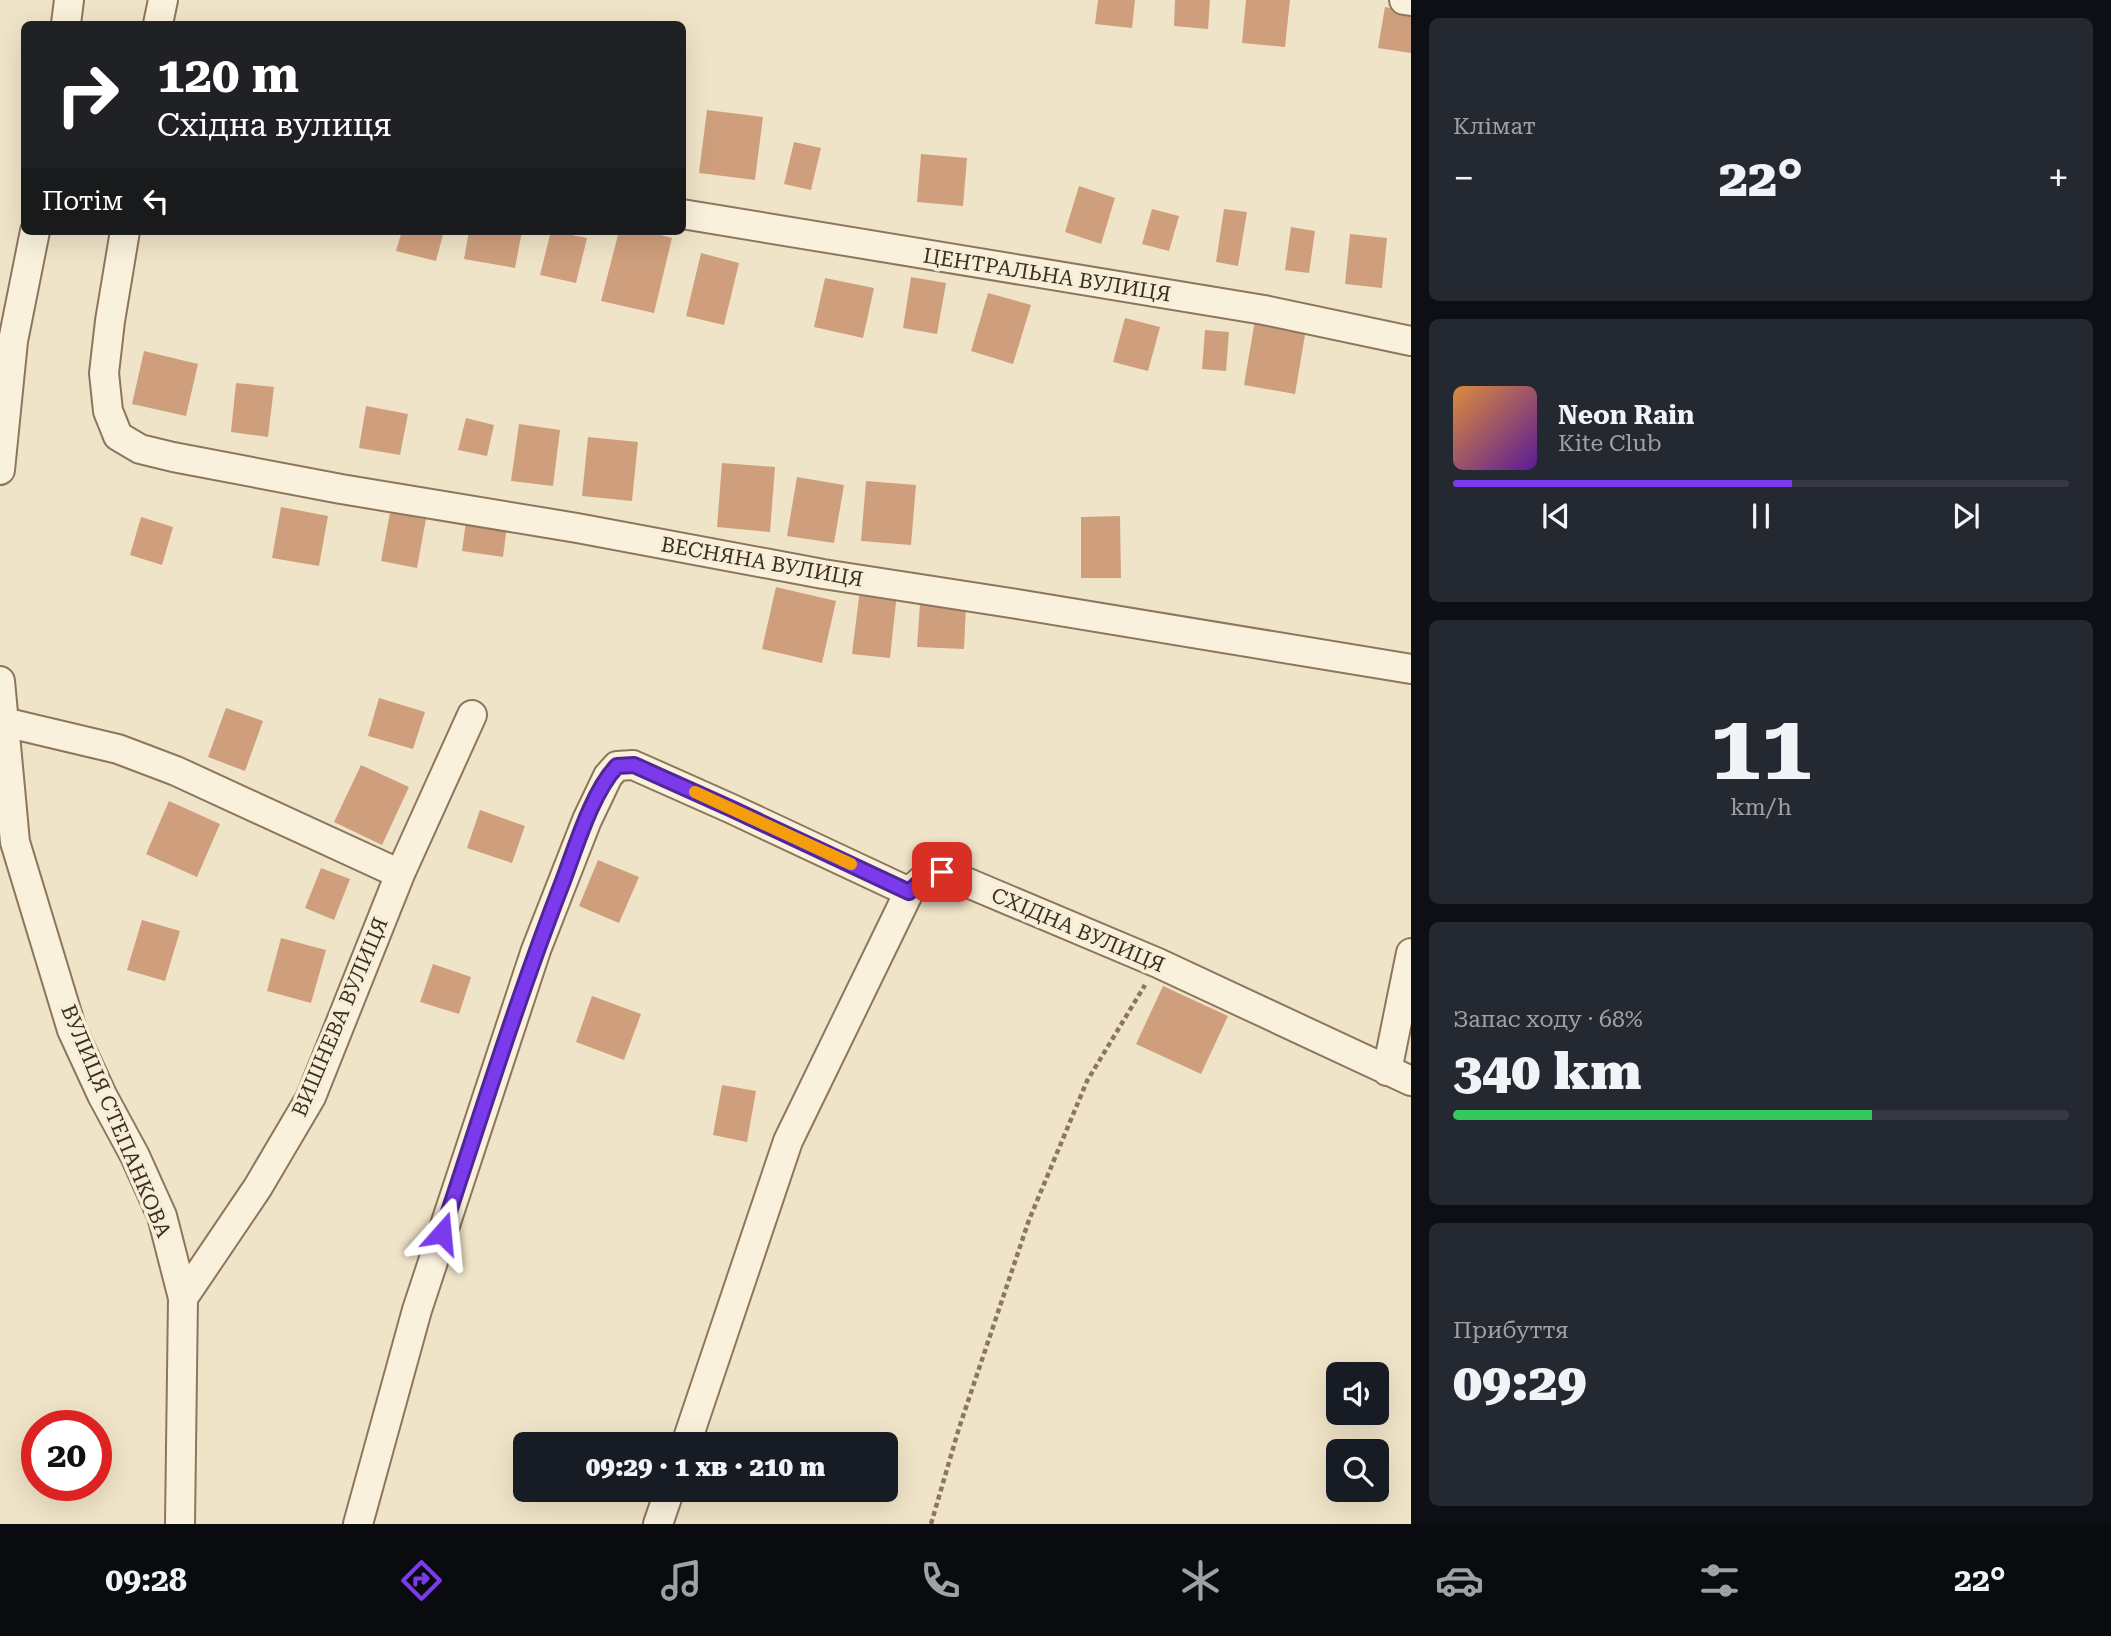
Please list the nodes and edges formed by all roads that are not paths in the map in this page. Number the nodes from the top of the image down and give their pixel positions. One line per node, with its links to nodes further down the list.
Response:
1 (69, 0): 5 (street)
2 (163, 0): 6 (street)
3 (1404, 0): 4 (street)
4 (1411, 1)
5 (66, 21)
6 (159, 21)
7 (686, 215): 10 (street, ЦЕНТРАЛЬНА ВУЛИЦЯ)
8 (34, 235): 11 (street)
9 (124, 235): 12 (street, ВЕСНЯНА ВУЛИЦЯ)
10 (1411, 341)
11 (0, 470)
12 (1411, 669)
13 (0, 681): 15 (street, ВУЛИЦЯ СТЕПАНКОВА)
14 (472, 715): 16 (street, ВИШНЕВА ВУЛИЦЯ)
15 (4, 722): 16 (street); 20 (street, ВУЛИЦЯ СТЕПАНКОВА)
16 (400, 874): 20 (street, ВИШНЕВА ВУЛИЦЯ)
17 (909, 892): 19 (street, СХІДНА ВУЛИЦЯ); 21 (street); 24 (street)
18 (1411, 953): 19 (street)
19 (1399, 1076)
20 (183, 1298): 23 (street, ВУЛИЦЯ СТЕПАНКОВА)
21 (690, 1432)
22 (666, 1502): 25 (street)
23 (180, 1524)
24 (358, 1524)
25 (658, 1524)

